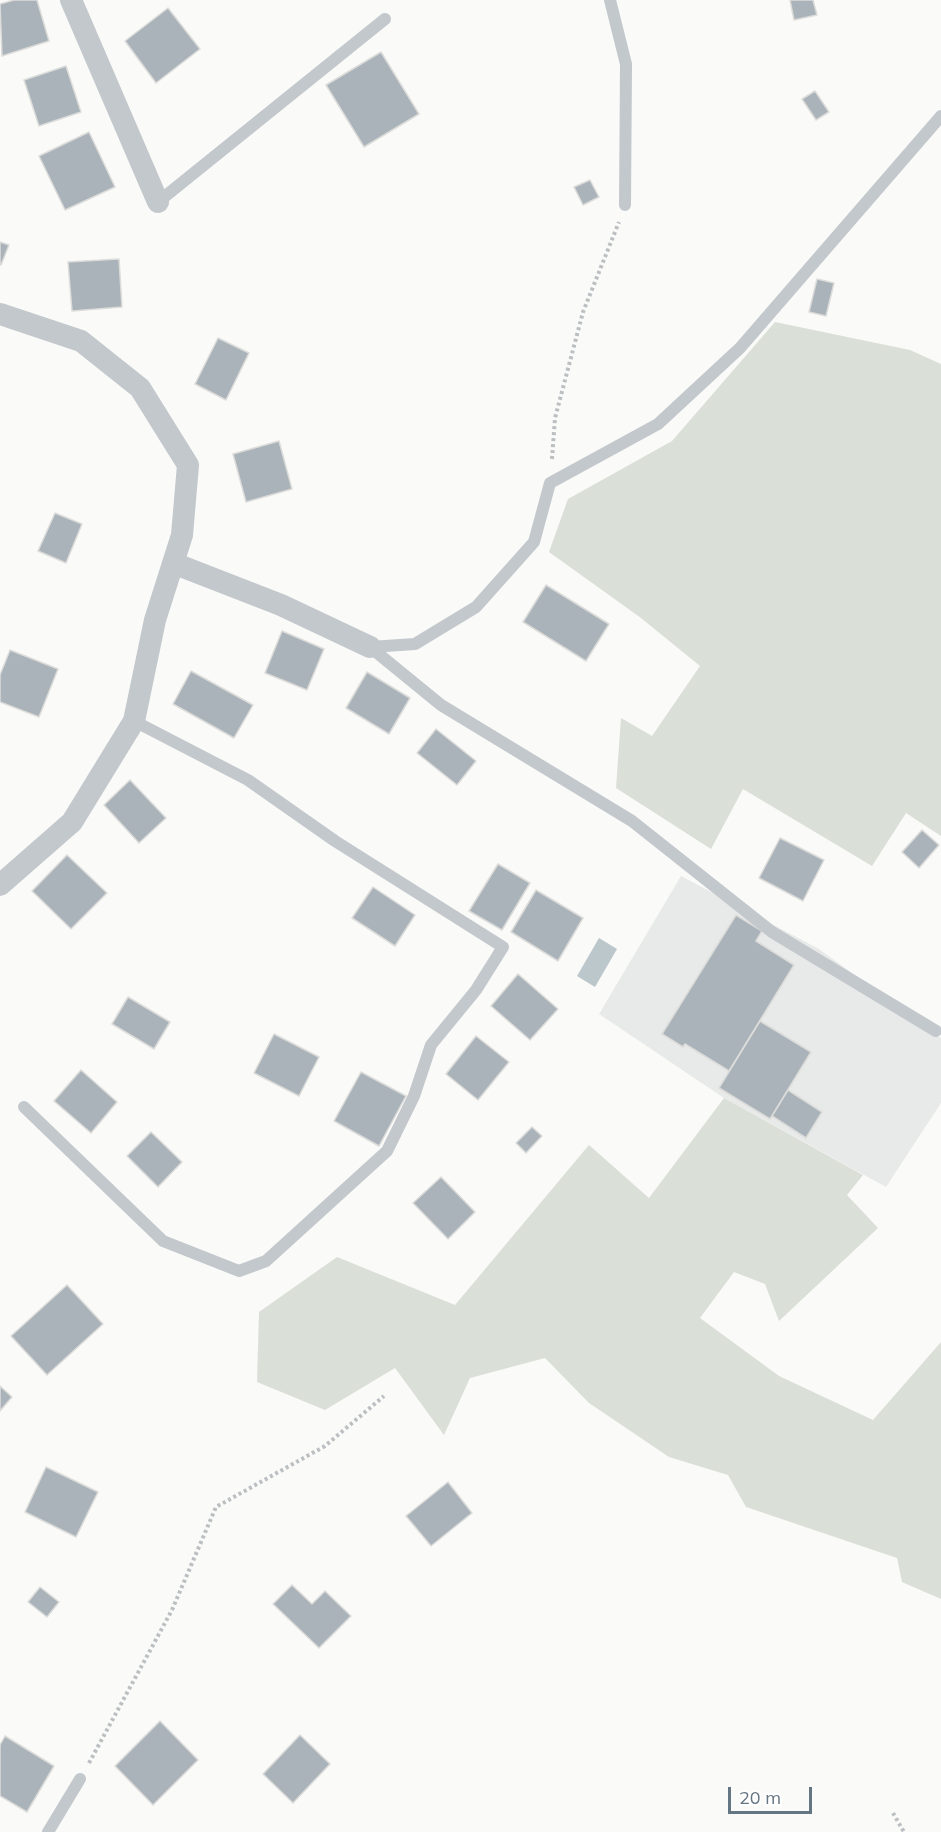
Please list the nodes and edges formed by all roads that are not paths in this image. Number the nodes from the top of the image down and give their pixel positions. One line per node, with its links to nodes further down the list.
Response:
1 (71, 0): 5 (street)
2 (610, 0): 6 (lane)
3 (385, 19): 5 (lane)
4 (941, 116): 9 (lane)
5 (158, 202)
6 (625, 205)
7 (0, 314): 8 (street)
8 (173, 563): 9 (street); 10 (street)
9 (370, 647): 12 (lane)
10 (134, 721): 11 (street); 13 (lane)
11 (0, 885)
12 (936, 1031)
13 (24, 1107)
14 (80, 1779): 15 (lane)
15 (48, 1832)

